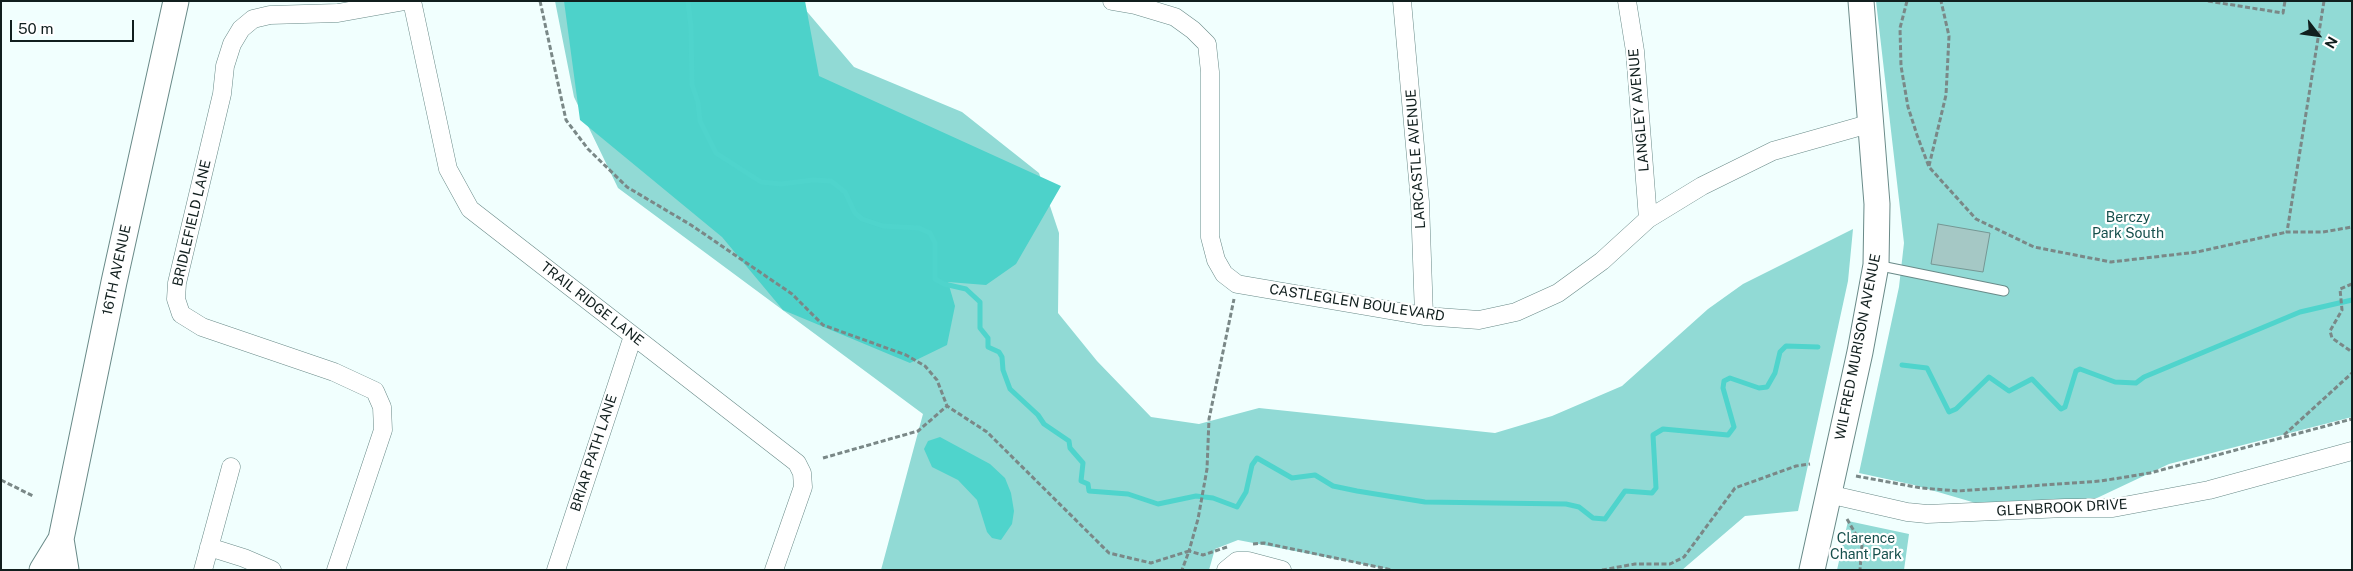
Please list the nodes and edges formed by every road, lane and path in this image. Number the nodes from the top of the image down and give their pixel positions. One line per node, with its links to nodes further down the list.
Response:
1 (176, 1): 40 (main road, 16TH AVENUE)
2 (405, 1): 46 (street, BRIDLEFIELD LANE)
3 (412, 1): 24 (street, TRAIL RIDGE LANE)
4 (540, 1): 27 (path)
5 (1112, 1): 20 (street)
6 (1402, 1): 23 (street, LARCASTLE AVENUE)
7 (1627, 1): 16 (street, LANGLEY AVENUE)
8 (1861, 1): 14 (main road, WILFRED MURISON AVENUE)
9 (1907, 1): 15 (path)
10 (1940, 1): 15 (path)
11 (2208, 1): 12 (path)
12 (2285, 1)
13 (2324, 1): 18 (path)
14 (1872, 123): 16 (street, CASTLEGLEN BOULEVARD); 19 (main road, WILFRED MURISON AVENUE)
15 (1929, 167): 18 (path)
16 (1648, 219): 23 (street, CASTLEGLEN BOULEVARD)
17 (2352, 227): 18 (path)
18 (2287, 232)
19 (1876, 265): 22 (lane); 36 (main road, WILFRED MURISON AVENUE)
20 (1237, 284): 23 (street, CASTLEGLEN BOULEVARD); 38 (path)
21 (2352, 284): 25 (path)
22 (2004, 291)
23 (1424, 316)
24 (633, 336): 47 (street, BRIAR PATH LANE); 48 (street, TRAIL RIDGE LANE)
25 (2352, 352)
26 (2352, 373): 29 (path)
27 (947, 406): 31 (path); 49 (path)
28 (2352, 419): 29 (path)
29 (2283, 436): 34 (path)
30 (2352, 451): 36 (street, GLENBROOK DRIVE)
31 (823, 458)
32 (1810, 464): 52 (path)
33 (232, 467): 41 (street)
34 (1856, 476)
35 (1, 480): 37 (path)
36 (1828, 494): 53 (main road, WILFRED MURISON AVENUE)
37 (33, 496)
38 (1201, 503)
39 (1846, 519): 54 (path)
40 (61, 539): 42 (main road, 16TH AVENUE); 43 (main road, 16TH AVENUE)
41 (209, 547): 44 (street); 45 (street)
42 (42, 570)
43 (66, 570)
44 (203, 570)
45 (272, 570)
46 (336, 570)
47 (556, 570)
48 (774, 570)
49 (1182, 570)
50 (1226, 570): 51 (street)
51 (1282, 570)
52 (1602, 570)
53 (1812, 570)
54 (1860, 570)

